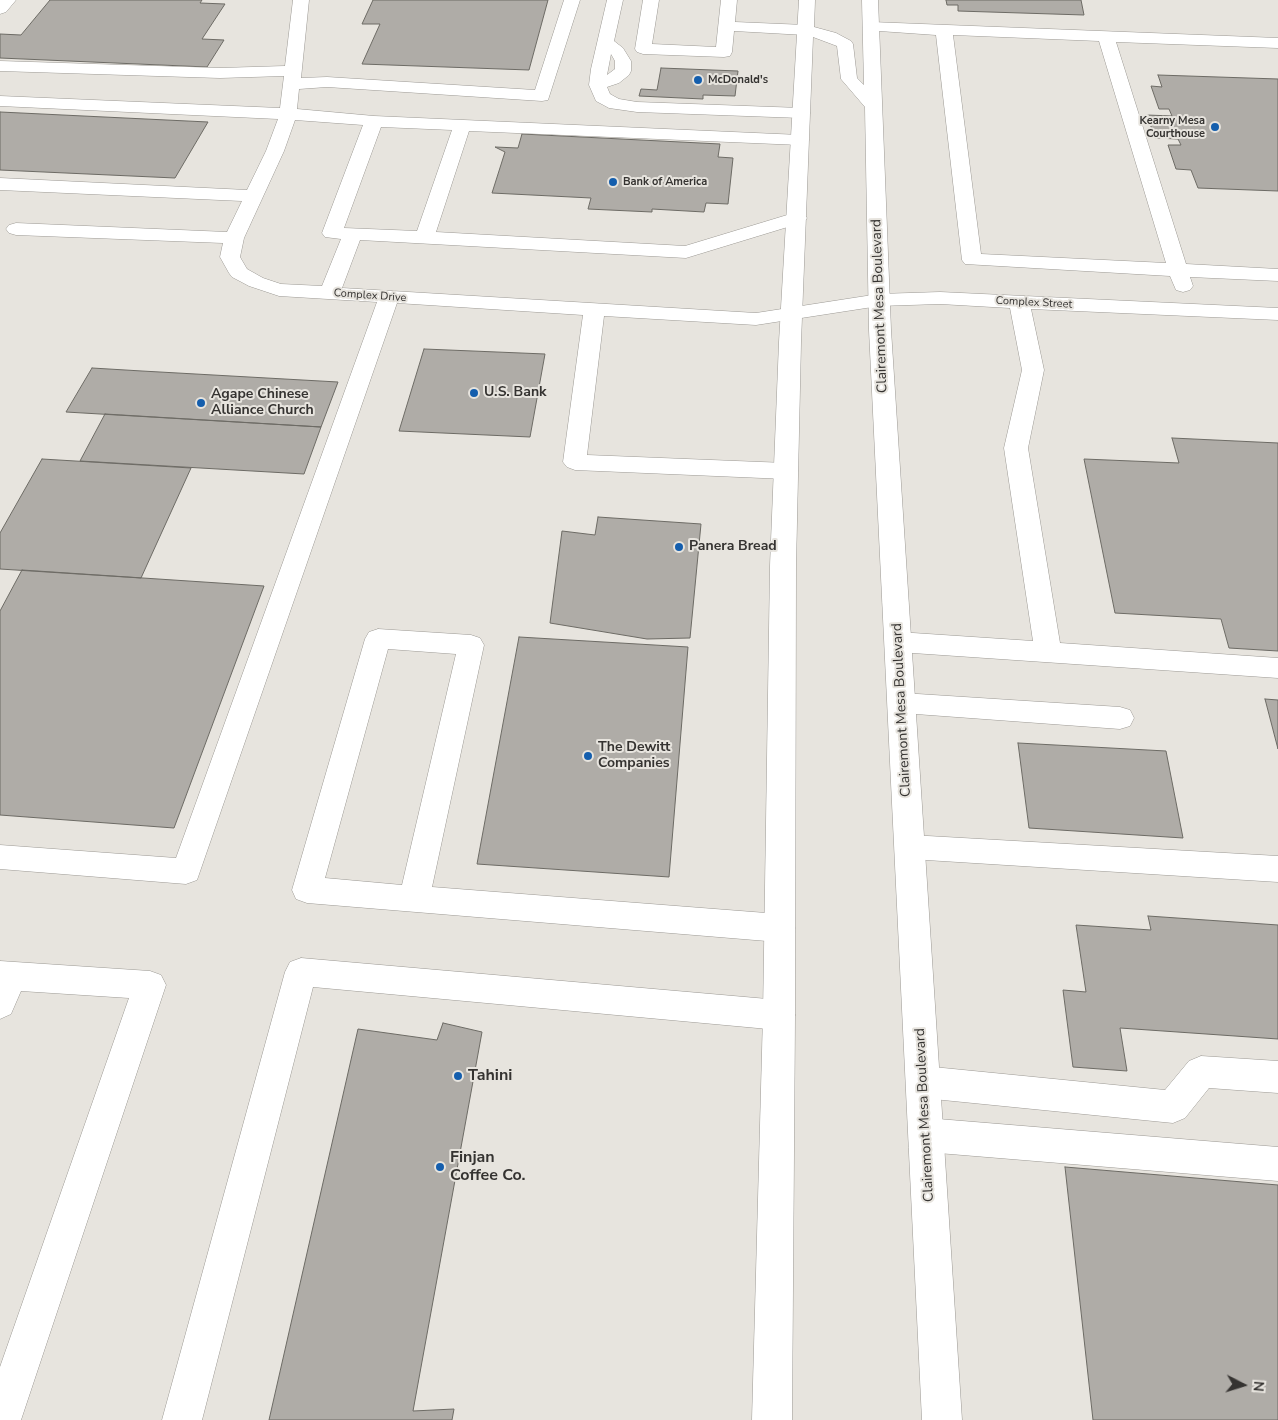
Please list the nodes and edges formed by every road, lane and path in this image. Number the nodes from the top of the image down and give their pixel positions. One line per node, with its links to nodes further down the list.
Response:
1 (8, 0): 9 (main road)
2 (301, 0): 18 (main road, Complex Drive)
3 (572, 0): 18 (main road)
4 (616, 0): 15 (main road)
5 (651, 0): 10 (main road)
6 (729, 0): 10 (main road)
7 (807, 0): 12 (main road)
8 (876, 6): 11 (main road, Clairemont Mesa Boulevard)
9 (0, 9)
10 (726, 26): 12 (main road)
11 (871, 27): 13 (main road); 21 (main road, Clairemont Mesa Boulevard)
12 (805, 30): 21 (main road); 22 (main road)
13 (944, 30): 14 (main road); 34 (main road)
14 (1106, 36): 16 (main road); 34 (main road)
15 (605, 43): 19 (main road); 19 (main road)
16 (1278, 43)
17 (0, 66): 18 (main road)
18 (292, 77): 23 (main road, Complex Drive)
19 (598, 85): 22 (main road)
20 (0, 102): 23 (main road)
21 (874, 107): 38 (main road, Clairemont Mesa Boulevard)
22 (801, 113): 26 (main road)
23 (288, 114): 24 (main road); 28 (main road, Complex Drive)
24 (374, 121): 25 (main road); 31 (main road)
25 (462, 126): 26 (main road); 33 (main road)
26 (800, 140): 30 (main road)
27 (0, 184): 29 (main road)
28 (254, 196): 29 (main road); 32 (main road, Complex Drive)
29 (37, 198): 32 (main road)
30 (797, 218): 33 (main road); 42 (main road)
31 (353, 234): 33 (main road); 36 (main road)
32 (234, 238): 36 (main road, Complex Drive)
33 (425, 238)
34 (1179, 270): 35 (main road); 41 (main road)
35 (1278, 275)
36 (330, 293): 37 (main road, Complex Drive)
37 (389, 298): 40 (main road, Complex Drive); 51 (main road)
38 (879, 300): 39 (main road, Complex Street); 42 (main road, Complex Street); 45 (main road, Clairemont Mesa Boulevard)
39 (1018, 302): 41 (main road, Complex Street); 46 (main road)
40 (594, 309): 42 (main road, Complex Drive); 44 (main road)
41 (1190, 311): 43 (main road, Complex Street)
42 (792, 314): 44 (main road)
43 (1278, 314)
44 (786, 471): 54 (main road)
45 (898, 642): 46 (main road); 48 (main road, Clairemont Mesa Boulevard)
46 (1048, 652): 47 (main road)
47 (1278, 668)
48 (902, 703): 49 (main road); 50 (main road, Clairemont Mesa Boulevard)
49 (1120, 718)
50 (910, 847): 52 (main road); 58 (main road, Clairemont Mesa Boulevard)
51 (0, 857)
52 (1278, 869)
53 (414, 898): 53 (main road); 54 (main road)
54 (780, 928): 56 (main road)
55 (4, 985): 61 (main road)
56 (779, 1016): 62 (main road); 63 (main road)
57 (1278, 1077): 58 (main road)
58 (923, 1082): 59 (main road, Clairemont Mesa Boulevard)
59 (926, 1135): 60 (main road); 64 (main road, Clairemont Mesa Boulevard)
60 (1278, 1164)
61 (2, 1420)
62 (182, 1420)
63 (772, 1420)
64 (942, 1420)

